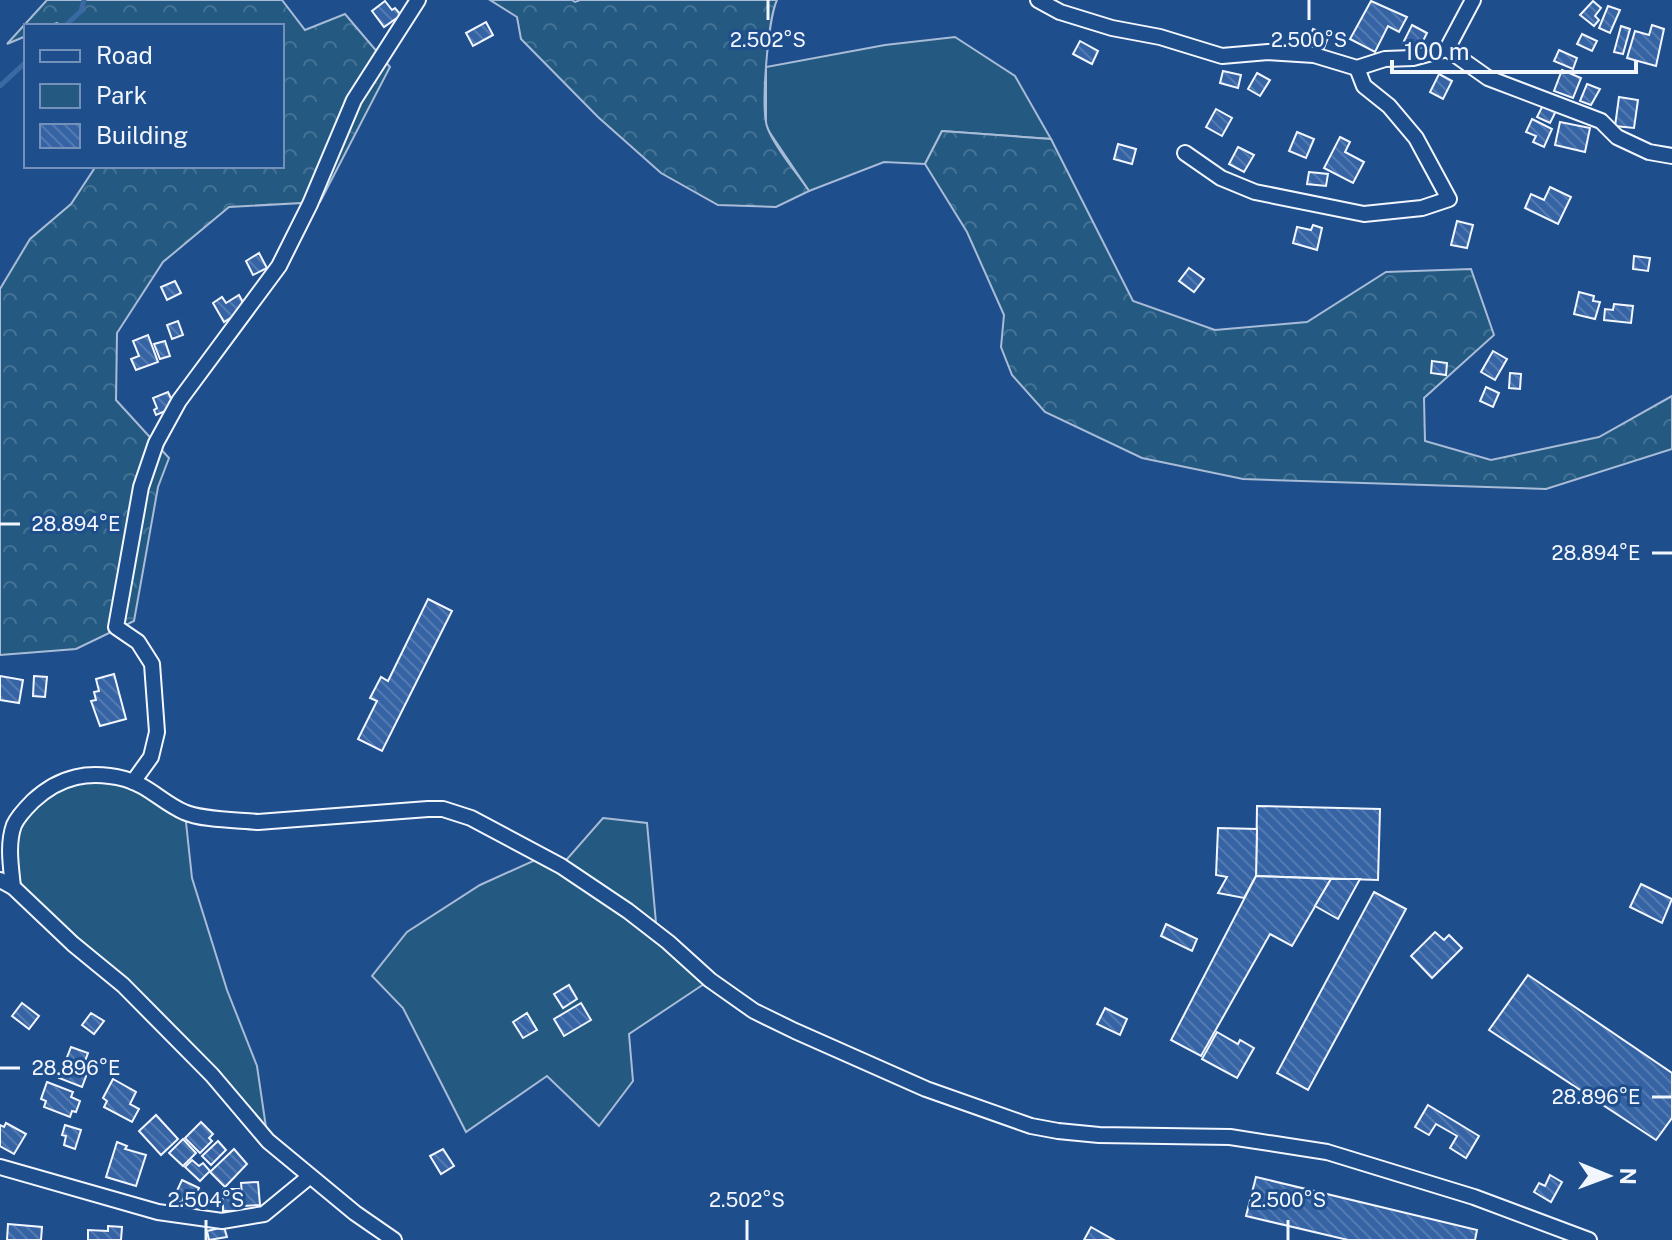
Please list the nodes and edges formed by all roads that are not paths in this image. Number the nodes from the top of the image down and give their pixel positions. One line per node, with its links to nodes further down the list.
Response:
1 (418, 0): 8 (street)
2 (1038, 0): 5 (street)
3 (1473, 0): 4 (street)
4 (1447, 49): 5 (street); 7 (street)
5 (1357, 68): 6 (street)
6 (1185, 153)
7 (1672, 156)
8 (133, 782): 9 (street); 13 (street)
9 (6, 884): 11 (street)
10 (0, 1167): 11 (street)
11 (309, 1177): 12 (street)
12 (394, 1240)
13 (1589, 1240)

